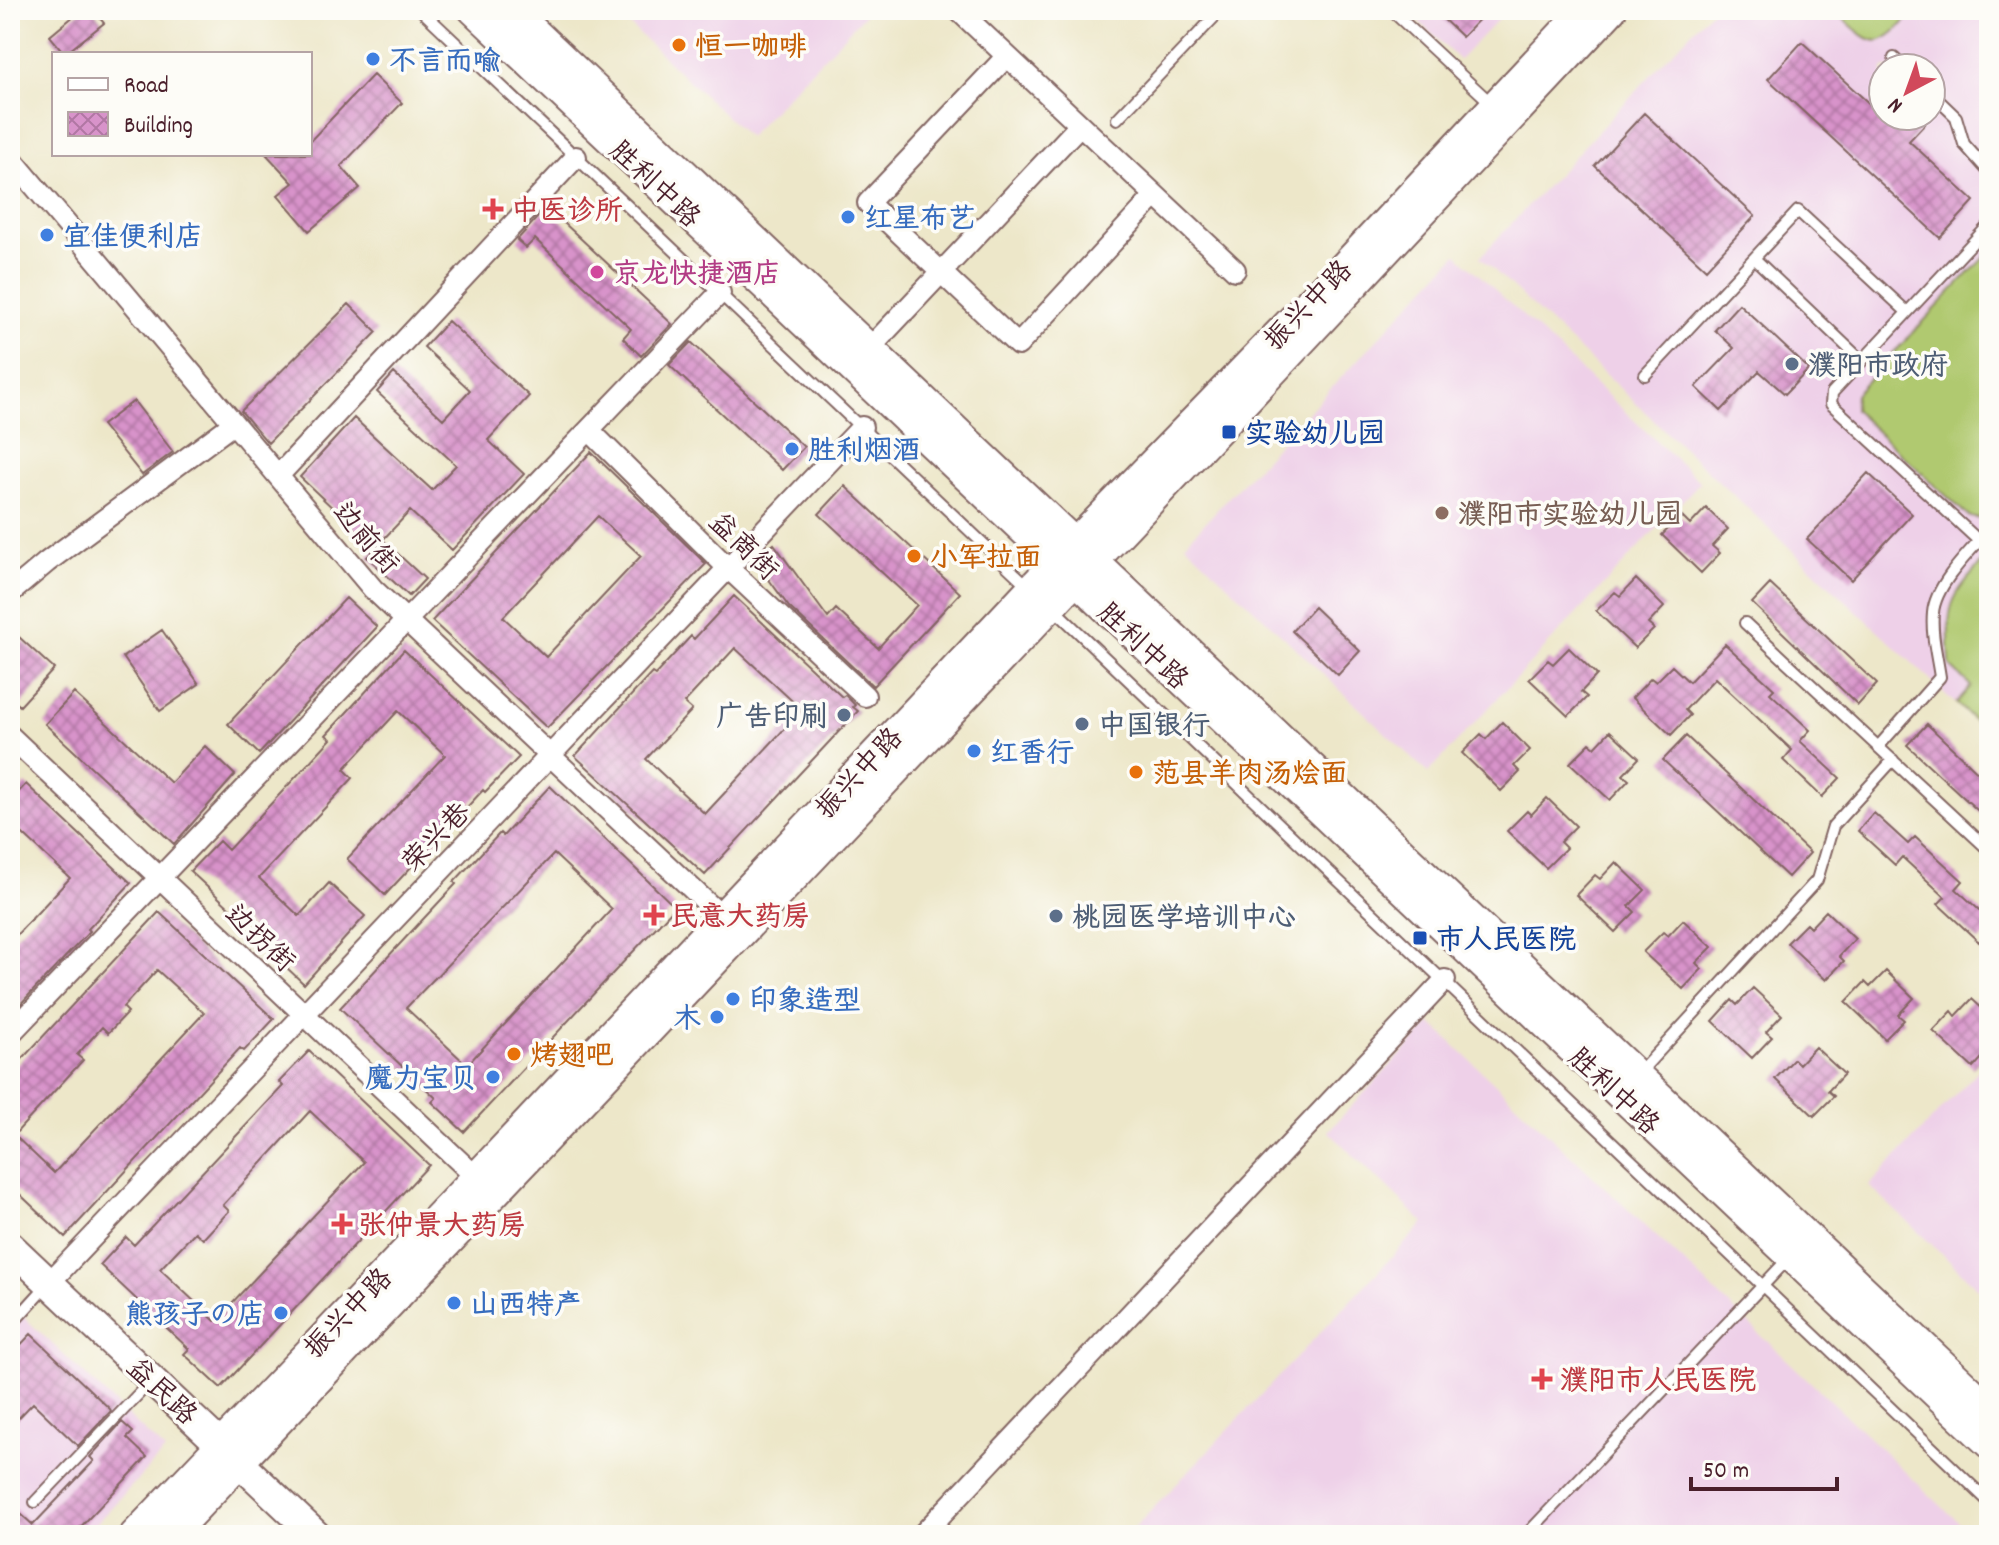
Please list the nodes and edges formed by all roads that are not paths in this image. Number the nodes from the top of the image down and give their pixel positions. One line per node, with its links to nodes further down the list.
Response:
1 (421, 10): 15 (lane)
2 (473, 10): 33 (street, 胜利中路)
3 (512, 10): 24 (street, 胜利中路)
4 (958, 10): 9 (street)
5 (1221, 10): 12 (lane)
6 (1391, 10): 10 (lane)
7 (1584, 10): 10 (street, 振兴中路)
8 (1612, 10): 33 (street, 振兴中路)
9 (1007, 56): 13 (street); 21 (street)
10 (1494, 106): 33 (street, 振兴中路)
11 (1947, 108): 16 (lane)
12 (1117, 119)
13 (1080, 125): 17 (street); 21 (street)
14 (10, 157): 27 (street, 边前街)
15 (576, 157): 22 (lane); 30 (street)
16 (1989, 172)
17 (1155, 196): 20 (street); 21 (street)
18 (1989, 225): 23 (lane)
19 (1755, 259): 23 (lane); 25 (lane); 26 (lane)
20 (1235, 270)
21 (941, 271): 24 (street)
22 (720, 293): 28 (lane); 29 (street)
23 (1907, 312): 25 (lane)
24 (870, 348): 33 (street, 胜利中路)
25 (1862, 361): 32 (lane)
26 (1645, 375)
27 (233, 424): 30 (street, 边前街); 35 (street)
28 (862, 427): 34 (street, 荣兴巷); 36 (lane)
29 (589, 430): 34 (street, 益商街); 37 (street)
30 (278, 476): 37 (street, 边前街)
31 (1989, 530): 32 (lane)
32 (1979, 541): 41 (lane)
33 (1076, 562): 36 (street, 振兴中路); 50 (street, 胜利中路); 53 (street, 胜利中路)
34 (728, 568): 39 (street, 益商街); 42 (street, 荣兴巷)
35 (10, 593)
36 (1041, 598): 46 (street, 振兴中路); 47 (lane); 60 (street, 振兴中路)
37 (407, 620): 42 (street, 边前街); 45 (street)
38 (1745, 623): 41 (lane)
39 (865, 696)
40 (10, 736): 45 (street, 边拐街)
41 (1878, 747): 43 (lane)
42 (550, 755): 46 (street, 边前街); 48 (street, 荣兴巷)
43 (1893, 760): 44 (lane); 50 (lane)
44 (1989, 850)
45 (159, 879): 48 (street, 边拐街); 49 (street)
46 (721, 916): 51 (street, 振兴中路)
47 (1445, 980): 55 (lane); 66 (street)
48 (304, 1015): 51 (street, 边拐街); 54 (street, 荣兴巷)
49 (10, 1034)
50 (1637, 1074): 58 (street, 胜利中路)
51 (476, 1177): 60 (street, 振兴中路)
52 (10, 1246): 54 (street, 益民路)
53 (1790, 1256): 55 (lane); 59 (street, 胜利中路)
54 (49, 1283): 56 (lane); 57 (street, 益民路)
55 (1763, 1285): 62 (lane); 67 (lane)
56 (10, 1326)
57 (152, 1380): 60 (street, 益民路); 61 (lane)
58 (1989, 1408)
59 (1989, 1444)
60 (230, 1453): 63 (street, 振兴中路); 64 (street, 振兴中路); 65 (street, 益民路)
61 (35, 1502)
62 (1989, 1502)
63 (134, 1535)
64 (171, 1535)
65 (316, 1535)
66 (922, 1535)
67 (1526, 1535)

